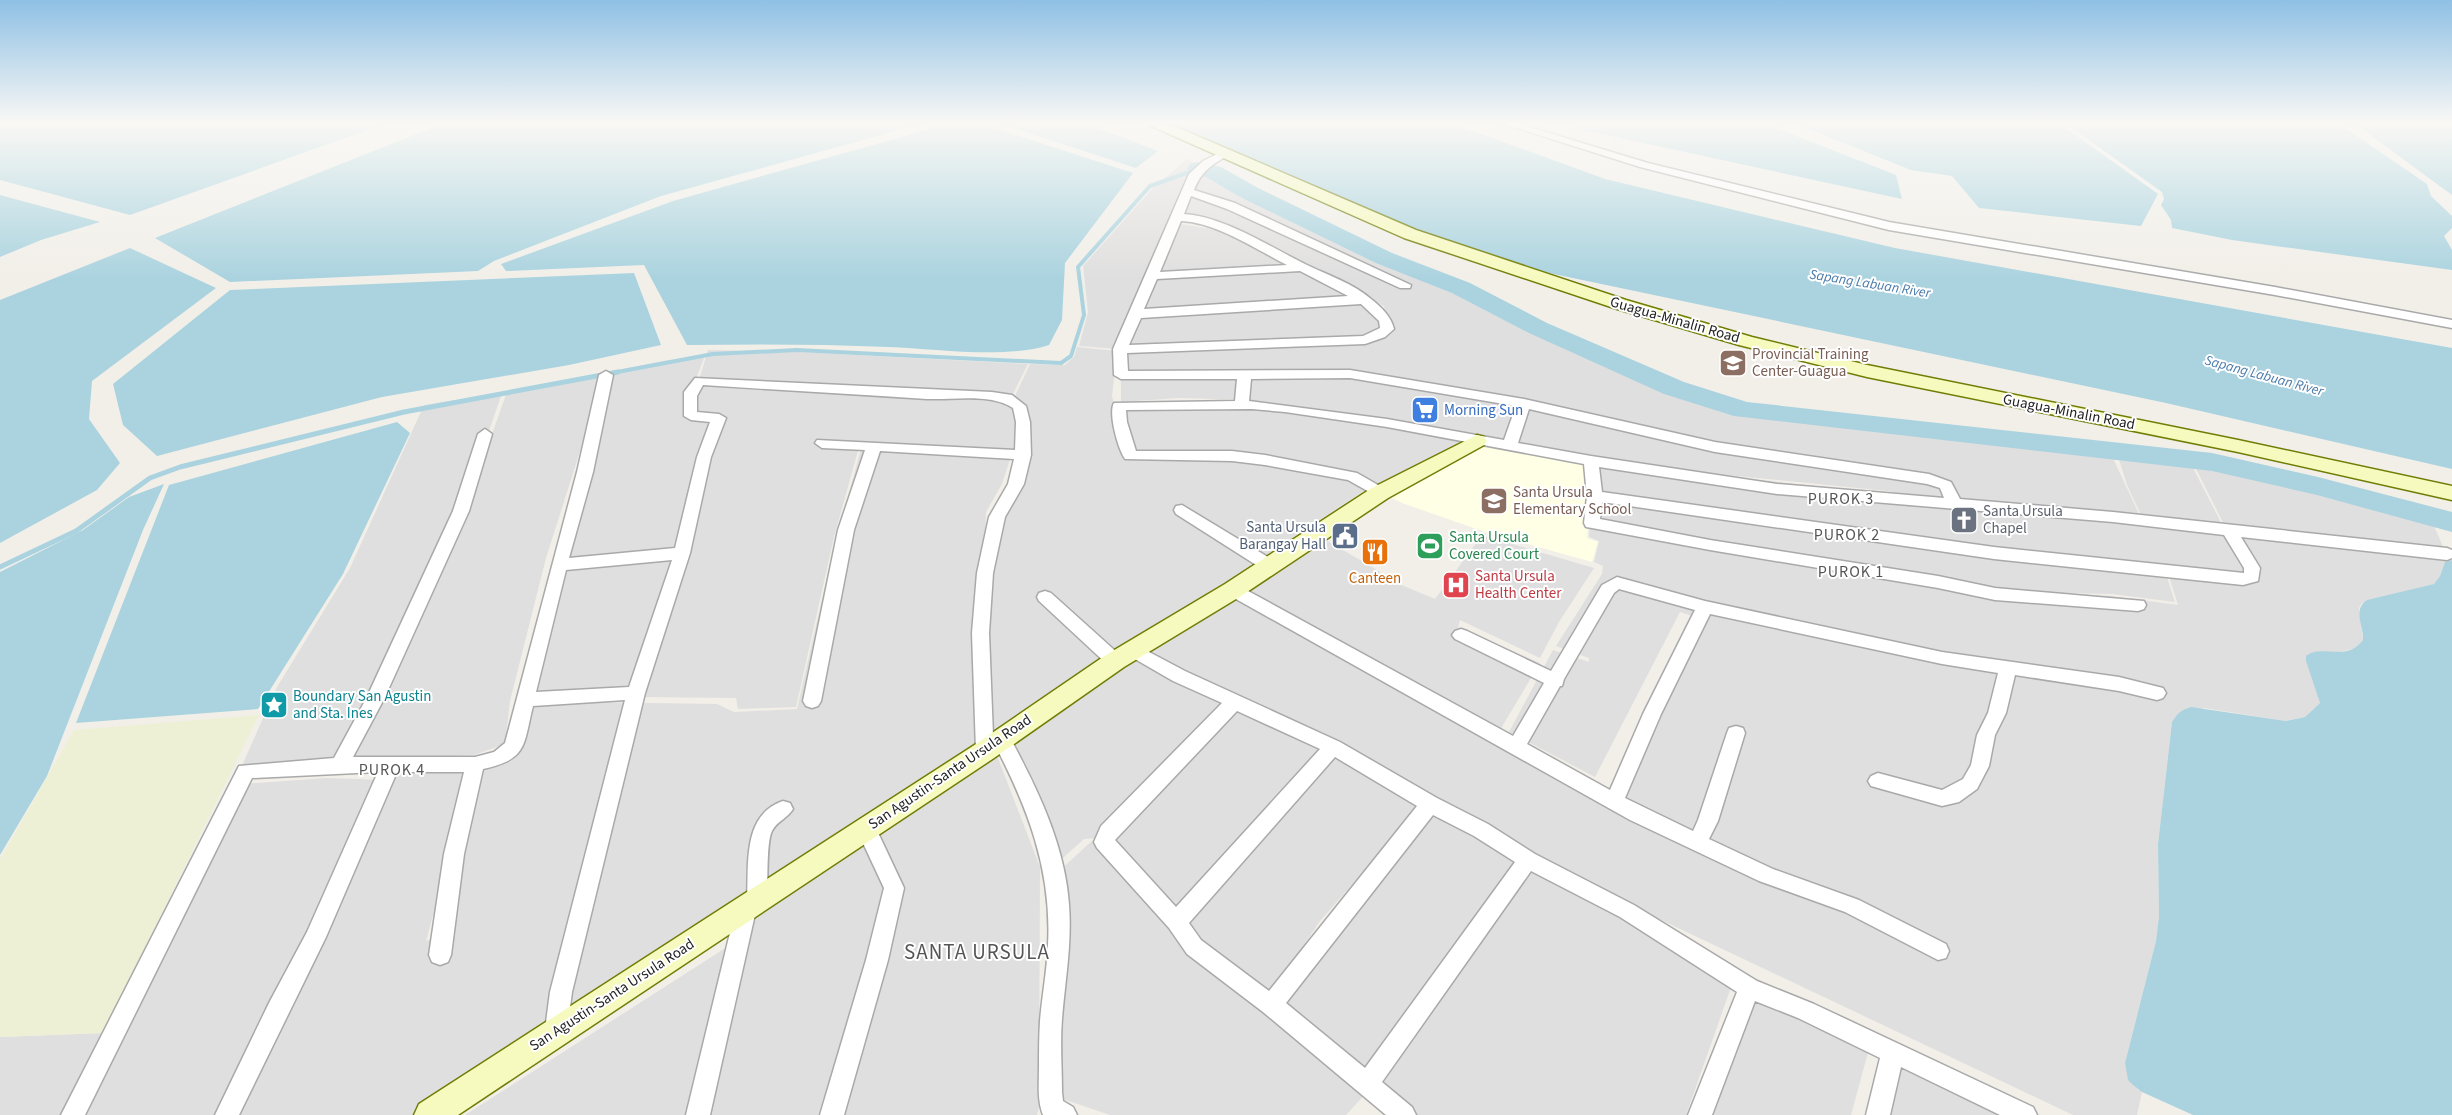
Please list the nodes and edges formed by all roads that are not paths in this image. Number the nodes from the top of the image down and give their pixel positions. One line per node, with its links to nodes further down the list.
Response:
1 (1195, 175): 4 (street)
2 (1272, 175): 24 (main road, Guagua-Minalin Road)
3 (1688, 175): 11 (street)
4 (1187, 191): 5 (street); 8 (street)
5 (1176, 217): 6 (street); 7 (street)
6 (1300, 268): 7 (street); 9 (street)
7 (1151, 276): 10 (street)
8 (1405, 285)
9 (1362, 299): 10 (street); 12 (street)
10 (1135, 314): 12 (street)
11 (2452, 324)
12 (1120, 349): 13 (street)
13 (1244, 374): 15 (street); 16 (street)
14 (606, 375): 32 (street)
15 (1524, 404): 21 (street); 27 (street)
16 (1242, 405): 18 (street); 25 (street)
17 (485, 434): 52 (street)
18 (1477, 441): 21 (street); 25 (main road, San Agustin-Santa Ursula Road)
19 (822, 443): 20 (street)
20 (874, 446): 22 (street); 45 (street)
21 (1509, 447): 23 (street)
22 (1024, 455): 30 (street); 48 (street)
23 (1591, 461): 26 (street); 27 (street)
24 (2452, 492)
25 (1380, 494): 33 (main road, San Agustin-Santa Ursula Road)
26 (1595, 496): 29 (street); 36 (street)
27 (1954, 502): 29 (street)
28 (1182, 510): 33 (street)
29 (2228, 529): 31 (street)
30 (682, 553): 32 (street); 42 (street)
31 (2447, 554)
32 (559, 565): 44 (street)
33 (1270, 566): 34 (main road, San Agustin-Santa Ursula Road)
34 (1233, 590): 39 (main road, San Agustin-Santa Ursula Road); 50 (street)
35 (1045, 597): 39 (street)
36 (2138, 605)
37 (1705, 607): 40 (street); 41 (street); 55 (street)
38 (1461, 635): 41 (street)
39 (1125, 656): 46 (street); 48 (main road, San Agustin-Santa Ursula Road)
40 (2008, 669): 43 (street); 54 (street)
41 (1556, 681): 50 (street)
42 (636, 693): 44 (street); 67 (street)
43 (2158, 693)
44 (526, 699): 51 (street)
45 (812, 701)
46 (1234, 702): 49 (street); 62 (street)
47 (1736, 734): 59 (street)
48 (993, 745): 58 (main road, San Agustin-Santa Ursula Road); 75 (street)
49 (1333, 747): 56 (street); 62 (street)
50 (1516, 748): 55 (street)
51 (475, 764): 53 (street); 64 (street)
52 (340, 765): 53 (street); 70 (street)
53 (390, 766): 71 (street)
54 (1878, 781)
55 (1614, 802): 59 (street)
56 (1430, 804): 60 (street); 66 (street)
57 (783, 809): 61 (street)
58 (866, 828): 61 (main road, San Agustin-Santa Ursula Road); 74 (street)
59 (1696, 842): 63 (street)
60 (1528, 860): 65 (street); 69 (street)
61 (752, 905): 67 (main road, San Agustin-Santa Ursula Road); 73 (street)
62 (1176, 922): 66 (street)
63 (1938, 951)
64 (440, 955)
65 (1749, 988): 68 (street); 77 (street)
66 (1271, 1005): 69 (street)
67 (556, 1030): 72 (main road, San Agustin-Santa Ursula Road)
68 (1893, 1052): 78 (street); 79 (street)
69 (1368, 1083): 76 (street)
70 (73, 1115)
71 (227, 1115)
72 (430, 1115)
73 (698, 1115)
74 (832, 1115)
75 (1065, 1115)
76 (1404, 1115)
77 (1700, 1115)
78 (1878, 1115)
79 (2025, 1115)

